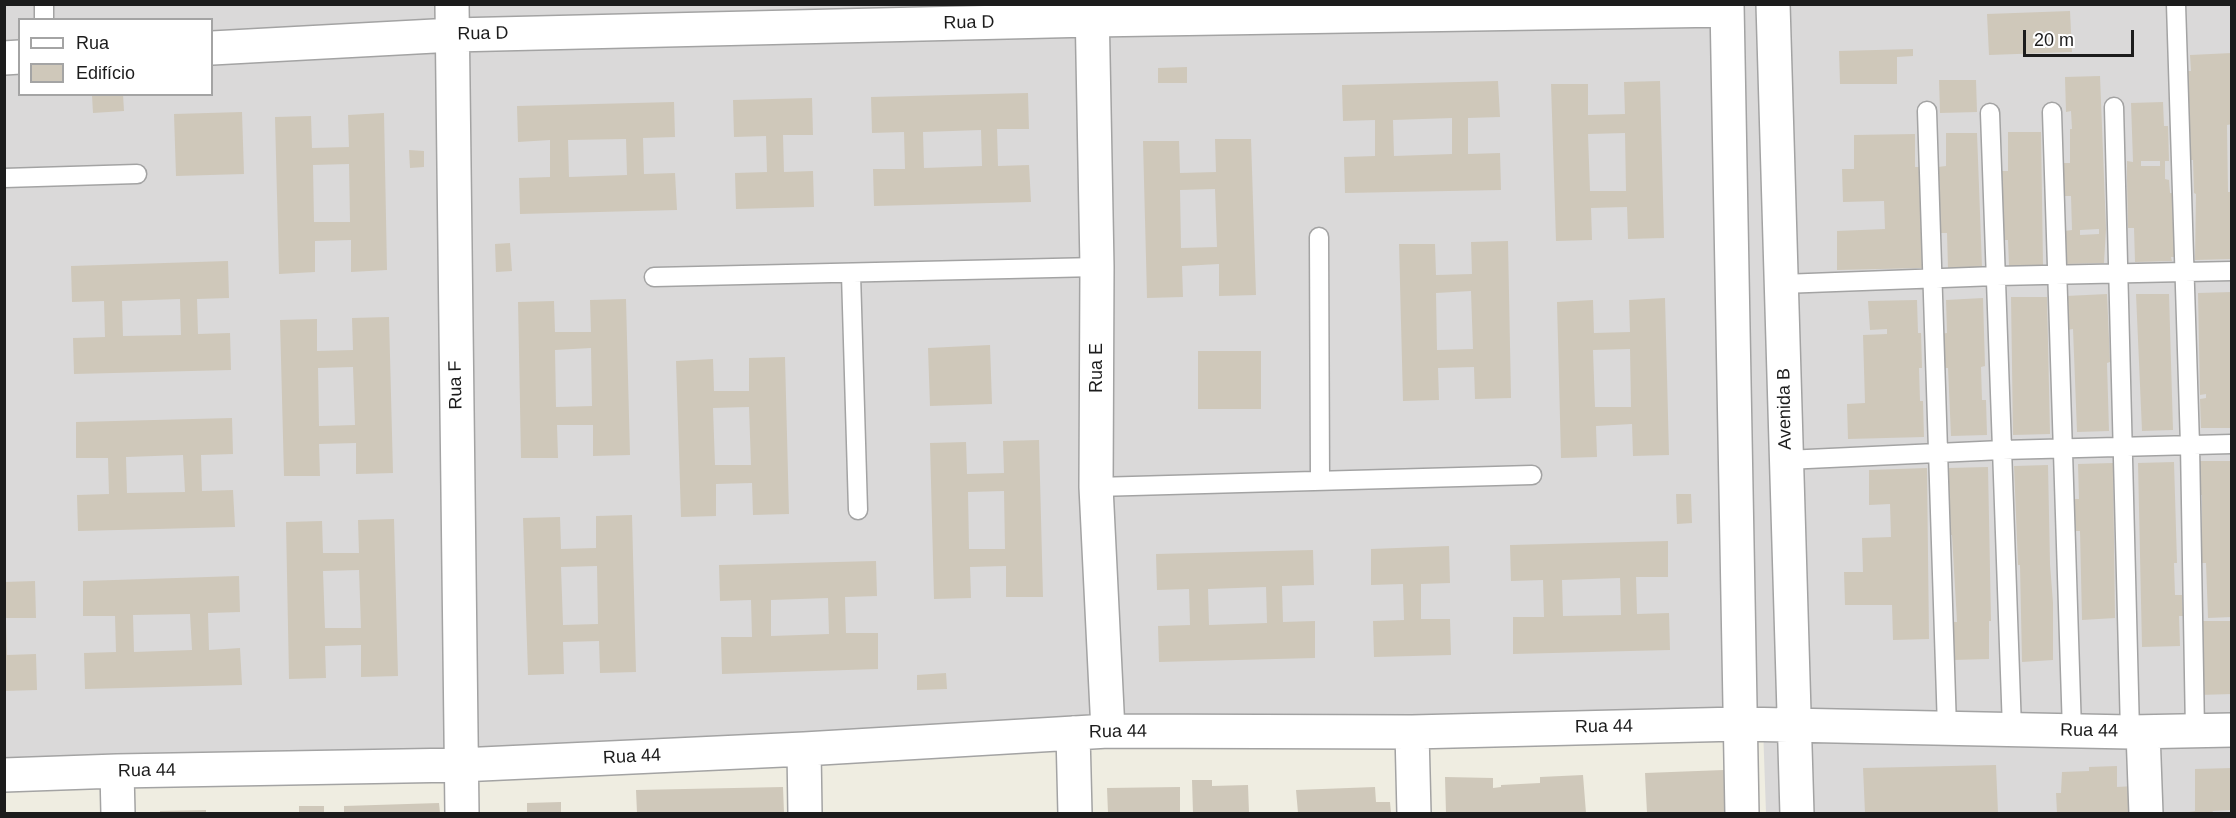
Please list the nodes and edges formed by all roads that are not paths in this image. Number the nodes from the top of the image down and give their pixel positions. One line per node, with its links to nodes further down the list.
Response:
1 (1773, 4): 23 (street, Avenida B)
2 (2176, 4): 15 (lane)
3 (1727, 7): 4 (street, Rua D); 35 (street)
4 (1092, 12): 5 (street, Rua D); 14 (street, Rua E)
5 (452, 20): 6 (street, Rua D); 47 (street, Rua F)
6 (213, 48)
7 (2114, 107): 17 (lane)
8 (1927, 111): 22 (lane)
9 (2052, 112): 19 (lane)
10 (1990, 113): 20 (lane)
11 (137, 174): 12 (lane)
12 (4, 178)
13 (1319, 237): 32 (lane)
14 (1097, 267): 18 (lane); 33 (street, Rua E)
15 (2185, 271): 16 (lane); 17 (lane); 25 (lane)
16 (2232, 271)
17 (2118, 273): 19 (lane); 26 (lane)
18 (851, 274): 21 (lane); 34 (lane)
19 (2057, 274): 20 (lane); 27 (lane)
20 (1996, 276): 22 (lane); 28 (lane)
21 (654, 277)
22 (1932, 278): 23 (lane); 29 (lane)
23 (1782, 284): 30 (street, Avenida B)
24 (2232, 444): 25 (lane)
25 (2190, 445): 26 (lane); 40 (lane)
26 (2123, 447): 27 (lane); 44 (lane)
27 (2063, 448): 28 (lane); 39 (lane)
28 (2002, 450): 29 (lane); 38 (lane)
29 (1937, 453): 30 (lane); 37 (lane)
30 (1786, 460): 36 (street, Avenida B)
31 (1532, 474): 32 (lane)
32 (1320, 482): 33 (lane)
33 (1096, 487): 42 (street, Rua E)
34 (858, 510)
35 (1739, 724): 36 (street, Rua 44); 43 (street, Rua 44); 55 (street)
36 (1793, 725): 37 (street, Rua 44); 56 (street, Avenida B)
37 (1947, 728): 38 (street, Rua 44)
38 (2012, 729): 39 (street, Rua 44)
39 (2072, 730): 44 (street, Rua 44)
40 (2194, 730): 41 (street, Rua 44); 44 (street, Rua 44)
41 (2232, 730)
42 (1108, 731): 43 (street, Rua 44); 45 (street, Rua 44)
43 (1412, 732): 54 (street)
44 (2137, 732): 57 (street)
45 (1073, 733): 46 (street, Rua 44); 53 (street)
46 (804, 748): 47 (street, Rua 44); 52 (street)
47 (460, 765): 48 (street, Rua 44); 51 (street, Rua F)
48 (117, 771): 49 (street, Rua 44); 50 (street)
49 (4, 775)
50 (118, 813)
51 (462, 813)
52 (805, 813)
53 (1075, 813)
54 (1414, 813)
55 (1742, 813)
56 (1797, 813)
57 (2146, 813)

